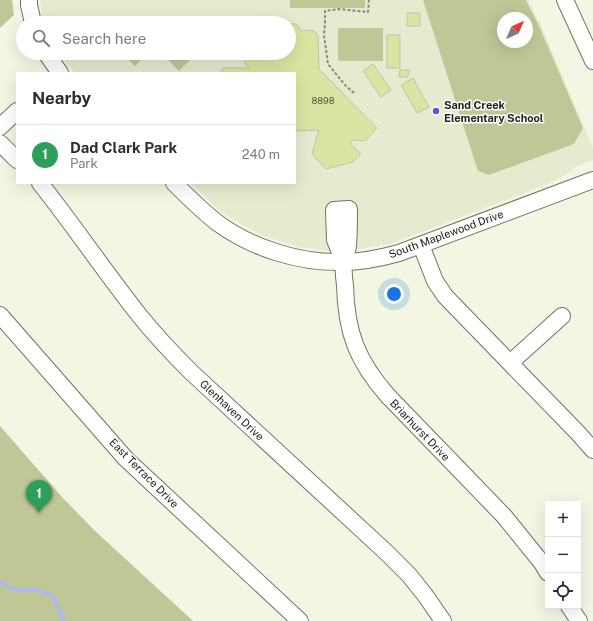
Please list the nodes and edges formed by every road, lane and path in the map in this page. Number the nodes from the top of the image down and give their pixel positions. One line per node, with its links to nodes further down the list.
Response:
1 (29, 0): 4 (street)
2 (369, 0): 8 (path)
3 (565, 0): 6 (street)
4 (31, 16)
5 (50, 60): 7 (street)
6 (593, 61)
7 (58, 72)
8 (354, 93)
9 (16, 112): 10 (street)
10 (0, 127)
11 (0, 143): 12 (street)
12 (16, 159)
13 (593, 180): 17 (street, South Maplewood Drive)
14 (41, 184): 26 (street, Glenhaven Drive)
15 (175, 184): 18 (street, South Maplewood Drive)
16 (341, 210): 18 (street)
17 (420, 245): 18 (street, South Maplewood Drive); 21 (street)
18 (344, 262): 23 (street, Briarhurst Drive)
19 (0, 315): 25 (street, East Terrace Drive)
20 (562, 316): 21 (street)
21 (510, 363): 22 (street)
22 (593, 450)
23 (545, 568)
24 (571, 609): 27 (street)
25 (300, 621)
26 (442, 621)
27 (579, 621)

